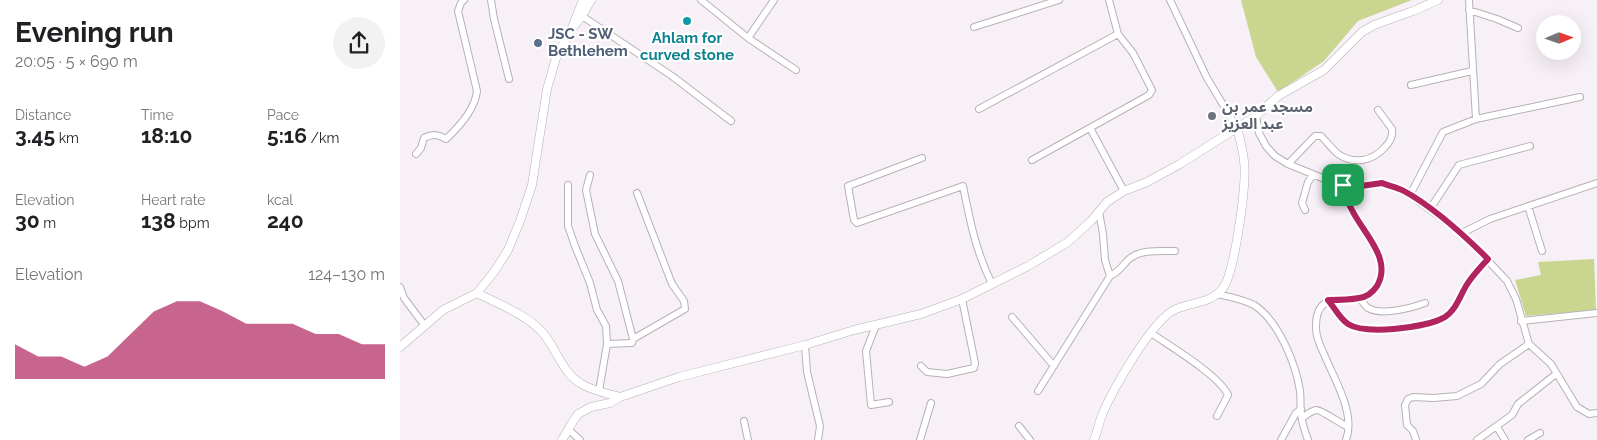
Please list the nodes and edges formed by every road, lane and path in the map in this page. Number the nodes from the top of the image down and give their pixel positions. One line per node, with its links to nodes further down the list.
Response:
1 (464, 0): 32 (street)
2 (491, 0): 21 (street)
3 (583, 0): 16 (street)
4 (591, 0): 13 (street)
5 (701, 0): 18 (street)
6 (774, 0): 18 (street)
7 (1059, 0): 14 (street)
8 (1109, 0): 17 (street)
9 (1170, 0): 30 (street)
10 (1438, 0): 26 (street)
11 (1469, 0): 12 (street)
12 (1469, 10): 15 (street); 20 (street)
13 (582, 16): 16 (street); 28 (street)
14 (974, 27)
15 (1518, 28)
16 (571, 30): 55 (street)
17 (1118, 34): 24 (street); 29 (street)
18 (748, 38): 19 (street)
19 (796, 70)
20 (1472, 71): 22 (street); 27 (street)
21 (508, 79)
22 (1411, 85)
23 (1580, 97): 27 (street)
24 (979, 109)
25 (1378, 110): 35 (street)
26 (1256, 116): 30 (street); 35 (street)
27 (1476, 120): 43 (street)
28 (731, 121)
29 (1090, 128): 34 (street); 41 (street)
30 (1237, 128): 41 (street); 56 (street)
31 (1530, 146): 45 (street)
32 (416, 154)
33 (922, 158): 53 (street)
34 (1032, 160)
35 (1288, 164): 37 (street)
36 (590, 175): 67 (street)
37 (1313, 175): 40 (street); 46 (street)
38 (1597, 183): 44 (street)
39 (568, 185): 68 (street)
40 (1343, 185): 43 (street); 57 (street)
41 (1124, 191): 47 (street)
42 (637, 193): 67 (street)
43 (1410, 195): 45 (street)
44 (1528, 206): 48 (street); 50 (street)
45 (1430, 209): 48 (street)
46 (1305, 210)
47 (1098, 212): 52 (street); 53 (street)
48 (1462, 233): 51 (street)
49 (1175, 251): 52 (street)
50 (1542, 252)
51 (1488, 259): 59 (street); 63 (street)
52 (1110, 276): 73 (street)
53 (992, 284): 58 (street)
54 (400, 287): 65 (street)
55 (477, 292): 65 (street); 75 (street)
56 (1217, 294): 66 (street); 80 (street)
57 (1360, 298): 59 (street); 60 (street)
58 (962, 299): 64 (street); 72 (street)
59 (1328, 300): 86 (street)
60 (1425, 303)
61 (1597, 313): 63 (street)
62 (1012, 317): 73 (street)
63 (1521, 321): 69 (street)
64 (876, 325): 70 (street); 78 (street)
65 (425, 326): 71 (street)
66 (1151, 333): 82 (street); 96 (street)
67 (633, 339): 68 (street)
68 (607, 344): 75 (street)
69 (1529, 344): 74 (street); 100 (street)
70 (805, 345): 77 (street); 93 (street)
71 (400, 347)
72 (920, 366)
73 (1054, 366): 76 (street)
74 (1556, 374): 81 (street); 87 (street)
75 (599, 391): 77 (street)
76 (1038, 391)
77 (620, 397): 88 (street)
78 (889, 402)
79 (931, 403): 94 (street)
80 (1301, 409): 83 (street); 97 (street)
81 (1597, 413)
82 (1217, 416)
83 (1302, 418): 86 (street); 98 (street)
84 (744, 421): 92 (street)
85 (1019, 426): 95 (street)
86 (1348, 427): 99 (street)
87 (1497, 427): 101 (street); 102 (street)
88 (568, 429): 90 (street); 91 (street)
89 (1540, 433): 103 (street)
90 (562, 440)
91 (580, 440)
92 (748, 440)
93 (818, 440)
94 (920, 440)
95 (1030, 440)
96 (1094, 440)
97 (1281, 440)
98 (1308, 440)
99 (1346, 440)
100 (1416, 440)
101 (1477, 440)
102 (1505, 440)
103 (1528, 440)

